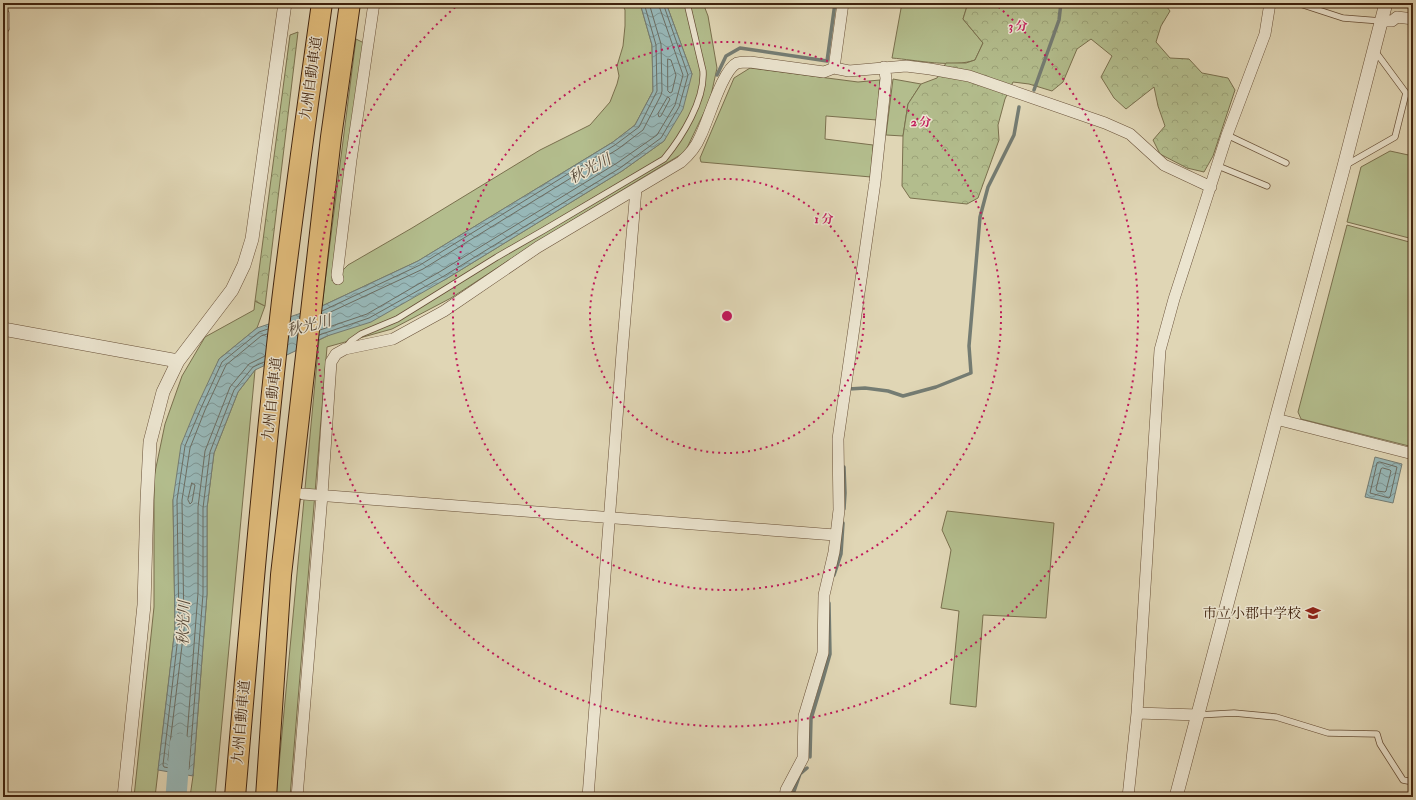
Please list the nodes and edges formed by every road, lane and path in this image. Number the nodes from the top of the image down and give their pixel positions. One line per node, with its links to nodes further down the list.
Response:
1 (285, 3): 27 (street)
2 (322, 3): 38 (highway, 九州自動車道)
3 (350, 3): 39 (highway, 九州自動車道)
4 (374, 3): 24 (street)
5 (687, 3): 26 (lane)
6 (843, 3): 16 (street)
7 (1270, 3): 17 (street)
8 (1297, 3): 12 (lane)
9 (1386, 3): 12 (street)
10 (3, 15): 13 (street)
11 (1413, 19): 12 (street)
12 (1381, 21): 14 (street)
13 (3, 27)
14 (1374, 50): 20 (street); 20 (lane)
15 (884, 67): 16 (street); 22 (street); 33 (street)
16 (834, 68): 23 (street)
17 (1227, 135): 18 (lane); 19 (street)
18 (1286, 163)
19 (1218, 166): 21 (lane); 22 (street)
20 (1344, 166): 28 (street)
21 (1267, 186)
22 (1211, 187): 34 (street)
23 (636, 189): 26 (street); 32 (street)
24 (338, 279)
25 (3, 329): 27 (street)
26 (345, 349): 31 (street)
27 (178, 361): 37 (street)
28 (1276, 419): 29 (street); 35 (street)
29 (1413, 454)
30 (303, 494): 31 (street)
31 (322, 495): 32 (street); 40 (street)
32 (610, 518): 33 (street); 41 (street)
33 (835, 535): 42 (street)
34 (1137, 713): 35 (street); 43 (street)
35 (1198, 715): 36 (lane); 44 (street)
36 (1413, 782)
37 (124, 797)
38 (235, 797)
39 (266, 797)
40 (297, 797)
41 (588, 797)
42 (785, 797)
43 (1128, 797)
44 (1176, 797)

